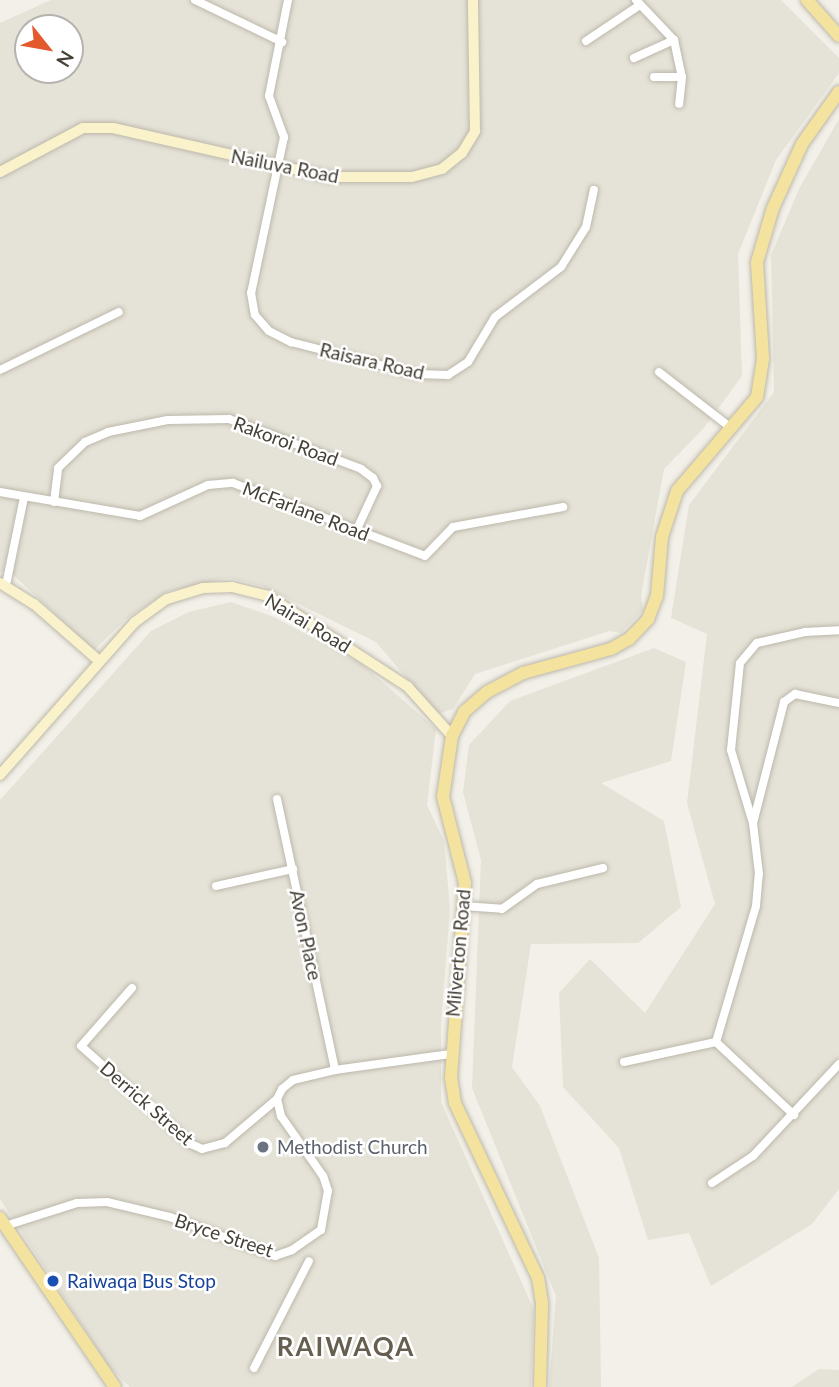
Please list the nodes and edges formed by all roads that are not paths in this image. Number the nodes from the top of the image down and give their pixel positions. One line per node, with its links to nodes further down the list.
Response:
1 (195, 0): 9 (street)
2 (288, 0): 9 (street, Raisara Road)
3 (473, 0): 15 (street, Nailuva Road)
4 (807, 0): 6 (main road)
5 (638, 2): 7 (street); 8 (street)
6 (839, 36)
7 (674, 40): 10 (street); 12 (street)
8 (586, 41)
9 (282, 42): 15 (street, Raisara Road)
10 (634, 58)
11 (654, 77): 12 (street)
12 (682, 77): 14 (street)
13 (839, 93): 21 (main road, Milverton Road)
14 (678, 104)
15 (276, 167): 16 (street, Nailuva Road); 17 (street, Raisara Road)
16 (0, 172)
17 (594, 190)
18 (119, 312): 19 (street)
19 (0, 370)
20 (659, 372): 21 (street)
21 (730, 427): 31 (main road, Milverton Road)
22 (0, 492): 23 (street, McFarlane Road)
23 (24, 497): 24 (street, McFarlane Road); 27 (street)
24 (54, 502): 26 (street, McFarlane Road); 26 (street, Rakoroi Road)
25 (563, 507): 26 (street, McFarlane Road)
26 (356, 531)
27 (3, 584): 29 (street)
28 (839, 630): 34 (street)
29 (98, 660): 31 (street, Nairai Road); 32 (street, Nairai Road)
30 (839, 703): 34 (street)
31 (452, 736): 38 (main road, Milverton Road)
32 (0, 775)
33 (277, 799): 36 (street, Avon Place)
34 (753, 823): 40 (street)
35 (603, 868): 38 (street)
36 (292, 869): 37 (street); 44 (street, Avon Place)
37 (216, 887)
38 (463, 906): 41 (main road, Milverton Road)
39 (132, 988): 45 (street, Derrick Street)
40 (716, 1042): 42 (street); 46 (street)
41 (450, 1054): 44 (street); 52 (main road, Milverton Road)
42 (624, 1062)
43 (839, 1063): 46 (street)
44 (335, 1070): 45 (street)
45 (277, 1099): 48 (street, Bryce Street)
46 (794, 1115): 47 (street)
47 (712, 1183)
48 (3, 1222): 51 (main road)
49 (309, 1261): 50 (street)
50 (254, 1368)
51 (115, 1387)
52 (540, 1387)

